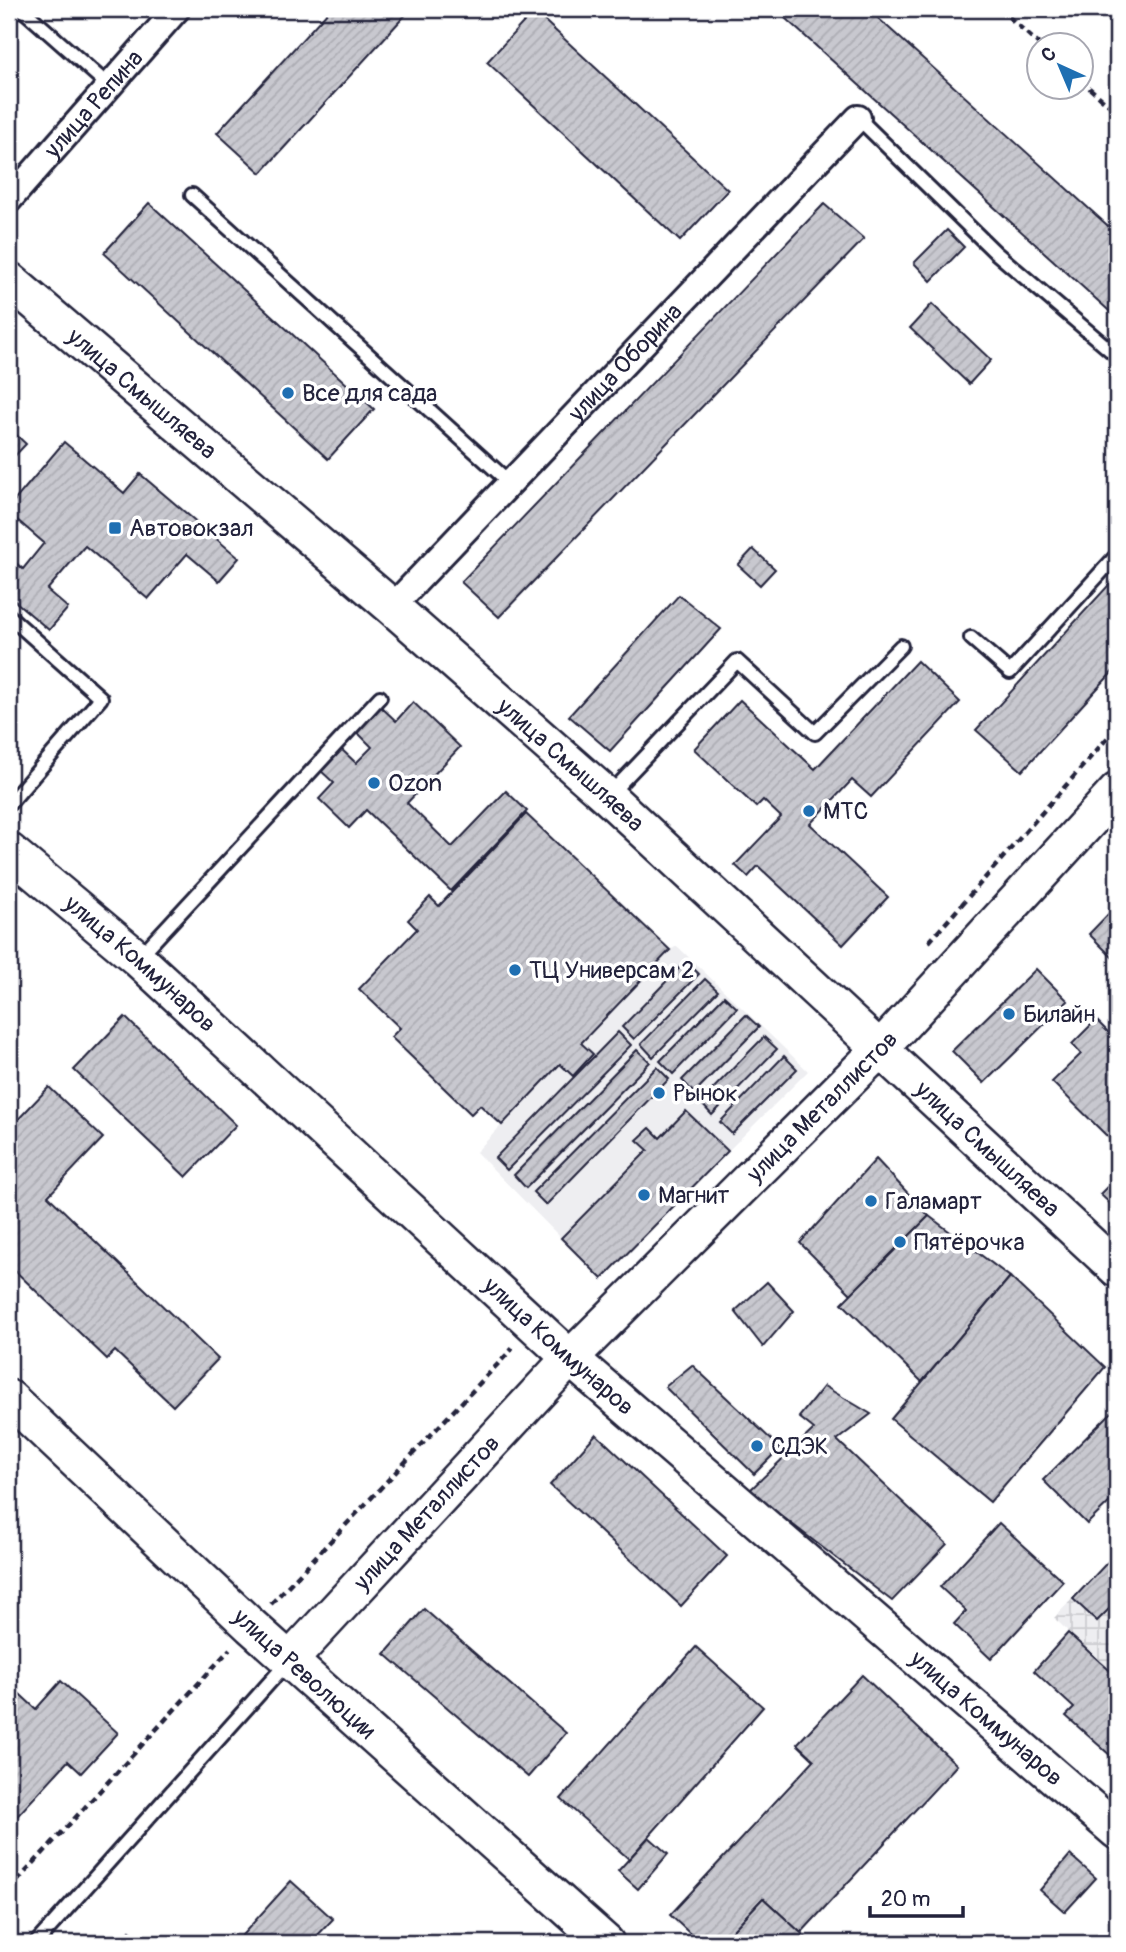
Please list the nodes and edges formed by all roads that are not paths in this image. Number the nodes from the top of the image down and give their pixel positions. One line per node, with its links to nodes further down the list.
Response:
1 (22, 9): 3 (lane)
2 (177, 9): 3 (street, улица Репина)
3 (109, 86): 6 (street, улица Репина)
4 (858, 118): 8 (lane); 9 (street, улица Оборина)
5 (192, 195): 9 (lane)
6 (9, 200)
7 (9, 280): 11 (street, улица Смышляева)
8 (1117, 356)
9 (510, 483): 11 (street, улица Оборина)
10 (1117, 555): 13 (lane)
11 (392, 607): 17 (street, улица Смышляева)
12 (9, 616): 18 (lane)
13 (971, 638)
14 (901, 646): 17 (lane)
15 (380, 697): 20 (lane)
16 (1117, 791): 21 (street, улица Металлистов)
17 (607, 796): 21 (street, улица Смышляева)
18 (9, 804)
19 (9, 851): 20 (street, улица Коммунаров)
20 (137, 958): 23 (street, улица Коммунаров)
21 (879, 1050): 22 (street, улица Смышляева); 23 (street, улица Металлистов)
22 (1117, 1269)
23 (570, 1358): 25 (street, улица Металлистов); 26 (street, улица Коммунаров)
24 (9, 1398): 25 (street, улица Революции)
25 (290, 1660): 27 (lane); 28 (street, улица Революции)
26 (1117, 1831)
27 (36, 1943)
28 (606, 1943)

